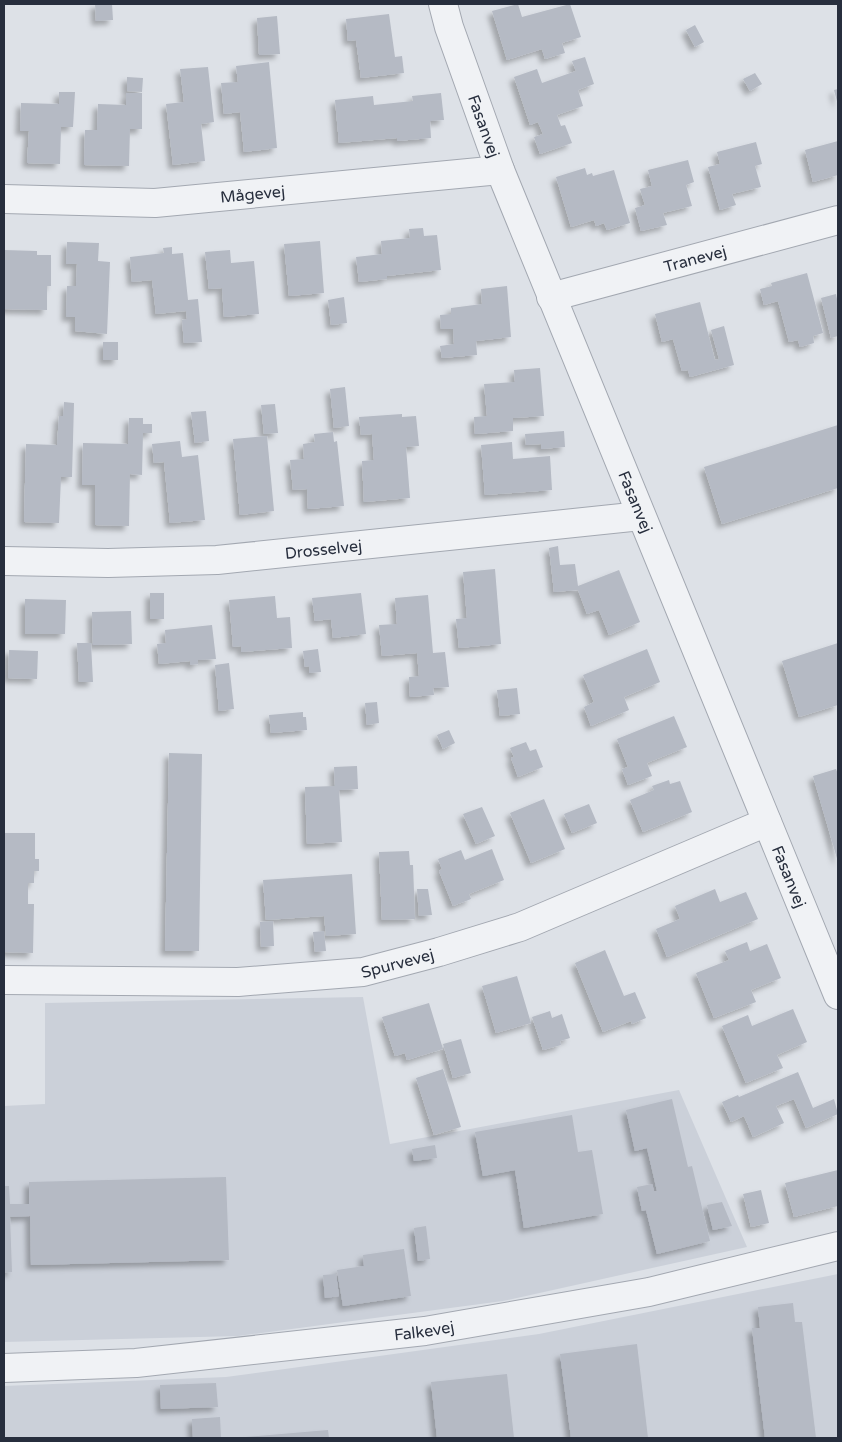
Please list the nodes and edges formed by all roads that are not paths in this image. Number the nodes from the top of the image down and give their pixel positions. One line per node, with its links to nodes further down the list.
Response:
1 (443, 4): 2 (street, Fasanvej)
2 (500, 170): 3 (street, Mågevej); 5 (street, Fasanvej)
3 (4, 199)
4 (838, 220): 5 (street, Tranevej)
5 (551, 297): 6 (street, Fasanvej)
6 (641, 516): 7 (street, Drosselvej); 8 (street, Fasanvej)
7 (4, 561)
8 (767, 822): 9 (street, Spurvevej); 10 (street, Fasanvej)
9 (4, 980)
10 (838, 995)
11 (838, 1246): 12 (street, Falkevej)
12 (4, 1368)

